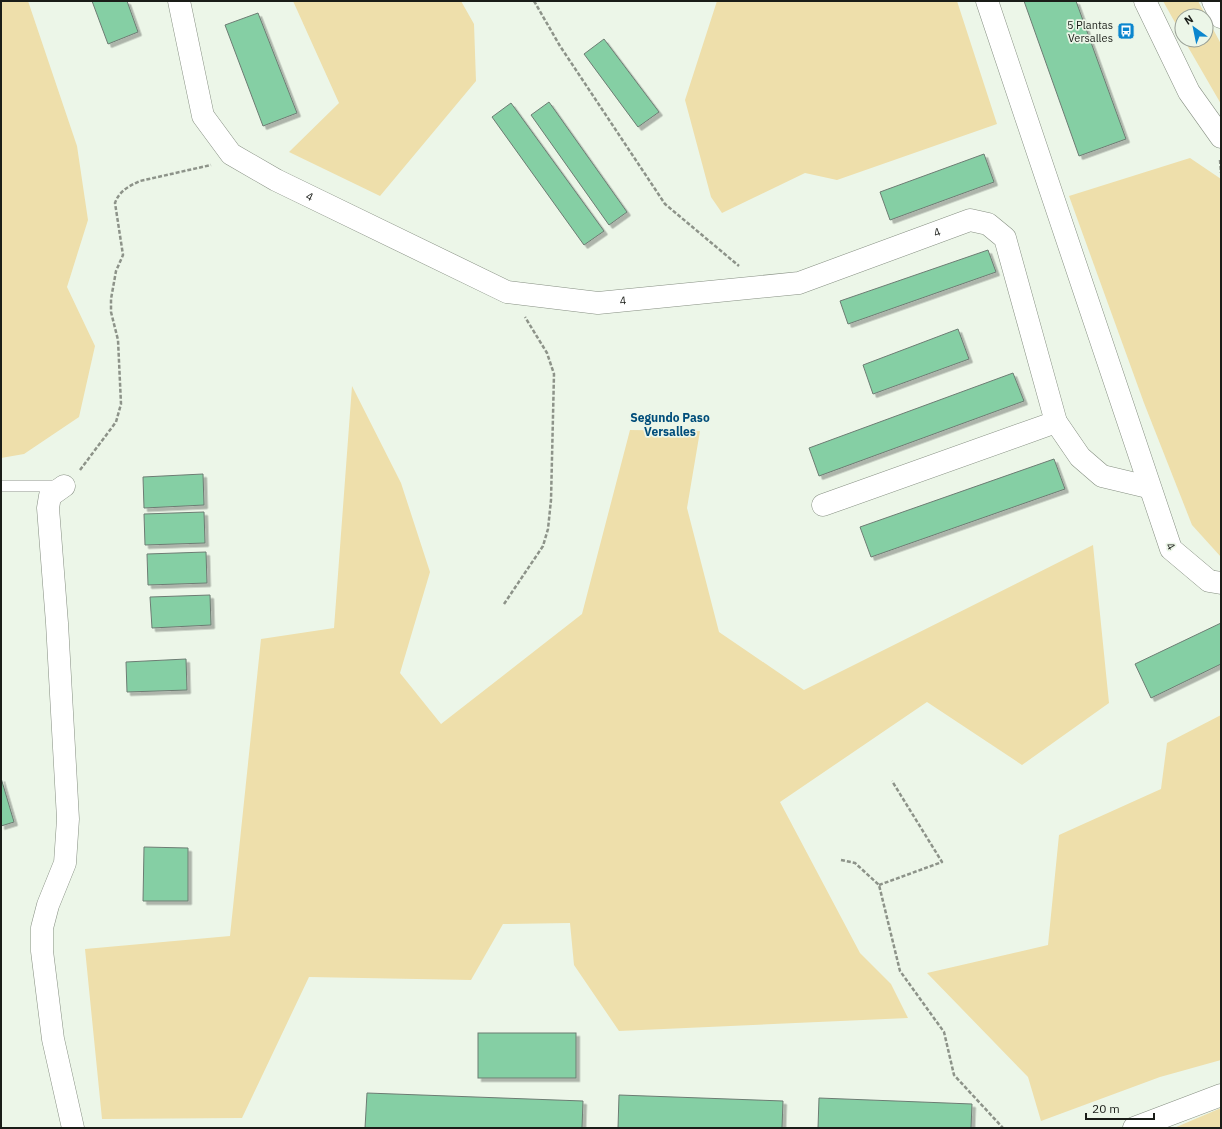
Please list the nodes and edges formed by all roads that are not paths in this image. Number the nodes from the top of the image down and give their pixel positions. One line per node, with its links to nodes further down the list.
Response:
1 (179, 1): 7 (street, 4)
2 (987, 1): 10 (street, 4)
3 (1145, 1): 6 (street)
4 (1213, 1): 5 (street)
5 (1221, 17)
6 (1221, 137)
7 (1056, 422): 10 (street, 4); 11 (street)
8 (1, 486): 9 (lane)
9 (64, 486): 14 (street)
10 (1148, 487): 12 (street, 4)
11 (823, 505)
12 (1221, 583)
13 (1221, 1095): 15 (street)
14 (73, 1128)
15 (1134, 1128)

